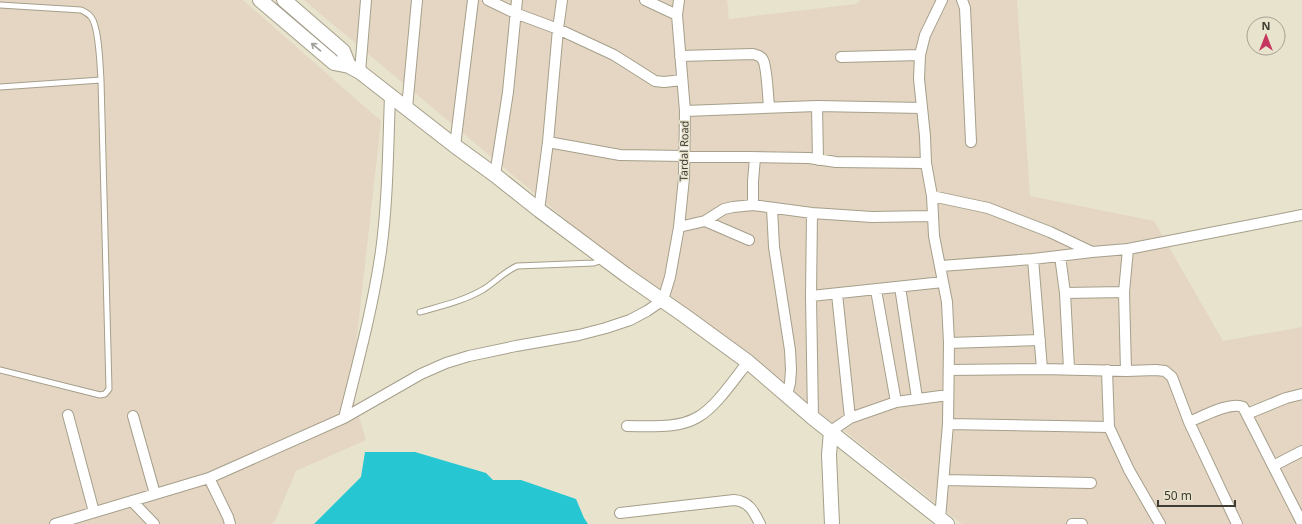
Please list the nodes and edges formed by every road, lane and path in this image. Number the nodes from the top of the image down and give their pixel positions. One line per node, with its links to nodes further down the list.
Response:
1 (260, 0): 20 (main road, one-way to 1)
2 (284, 0): 20 (main road)
3 (366, 0): 20 (street)
4 (417, 0): 27 (street)
5 (473, 0): 32 (street)
6 (488, 0): 14 (street)
7 (517, 0): 14 (street)
8 (562, 0): 16 (street)
9 (645, 0): 15 (street)
10 (679, 0): 15 (street, Tardal Road)
11 (942, 0): 17 (street)
12 (962, 0): 31 (street)
13 (0, 5): 21 (lane)
14 (515, 12): 16 (street); 37 (street)
15 (677, 15): 18 (street, Tardal Road)
16 (558, 29): 22 (street); 30 (street)
17 (920, 55): 19 (street); 28 (street)
18 (680, 56): 22 (street, Tardal Road); 26 (street)
19 (841, 57)
20 (355, 69): 24 (main road)
21 (101, 80): 23 (lane); 68 (lane)
22 (682, 80): 29 (street, Tardal Road)
23 (0, 87)
24 (390, 96): 27 (main road); 80 (street)
25 (817, 106): 26 (street); 28 (street); 35 (street)
26 (769, 107): 29 (street)
27 (407, 108): 32 (main road)
28 (922, 108): 36 (street)
29 (685, 111): 33 (street, Tardal Road)
30 (548, 142): 33 (street); 41 (street)
31 (971, 142)
32 (455, 146): 37 (main road)
33 (684, 157): 34 (street); 46 (street, Tardal Road)
34 (755, 158): 35 (street); 39 (street)
35 (818, 160): 36 (street)
36 (926, 163): 38 (street)
37 (495, 175): 41 (main road)
38 (932, 196): 44 (street); 49 (street)
39 (753, 205): 40 (street); 45 (street)
40 (772, 208): 42 (street); 73 (street)
41 (540, 210): 51 (main road)
42 (812, 213): 44 (street); 60 (street)
43 (1302, 215): 48 (street)
44 (932, 216): 53 (street)
45 (705, 221): 46 (street); 47 (street)
46 (679, 227): 61 (street, Tardal Road)
47 (749, 240)
48 (1128, 249): 49 (street); 57 (street)
49 (1092, 252): 50 (street)
50 (1060, 256): 52 (street); 58 (street)
51 (606, 259): 61 (main road); 62 (lane)
52 (1033, 259): 53 (street); 63 (street)
53 (941, 266): 54 (street)
54 (943, 282): 55 (street); 64 (street)
55 (900, 287): 56 (street); 75 (street)
56 (876, 290): 59 (street); 76 (street)
57 (1124, 292): 58 (street); 71 (street)
58 (1065, 293): 67 (street)
59 (837, 294): 60 (street); 82 (street)
60 (811, 296): 81 (street)
61 (663, 300): 65 (main road); 80 (street)
62 (420, 312)
63 (1040, 340): 64 (street); 66 (street)
64 (949, 343): 69 (street)
65 (748, 362): 73 (main road); 85 (street)
66 (1042, 369): 67 (street); 69 (street)
67 (1069, 369): 70 (street)
68 (0, 370)
69 (948, 370): 74 (street)
70 (1107, 370): 71 (street); 86 (street)
71 (1126, 371): 83 (street)
72 (1302, 394): 77 (street)
73 (787, 395): 81 (main road)
74 (948, 395): 75 (street); 84 (street)
75 (917, 398): 76 (street)
76 (896, 402): 82 (street)
77 (1247, 414): 83 (street); 89 (street)
78 (68, 415): 95 (street)
79 (133, 416): 93 (street)
80 (344, 418): 90 (street)
81 (813, 418): 87 (main road)
82 (850, 418): 87 (street)
83 (1189, 422): 108 (street)
84 (948, 424): 86 (street); 91 (street)
85 (627, 426)
86 (1109, 426): 107 (street)
87 (831, 431): 98 (main road); 104 (main road)
88 (1302, 451): 89 (street)
89 (1273, 466): 99 (street)
90 (209, 478): 93 (street); 102 (street)
91 (944, 480): 92 (street); 98 (street)
92 (1091, 483)
93 (155, 494): 94 (street)
94 (132, 502): 95 (street); 101 (street)
95 (94, 512): 97 (street)
96 (620, 514): 103 (street)
97 (77, 521): 100 (street)
98 (944, 522)
99 (1302, 523)
100 (55, 524)
101 (154, 524)
102 (230, 524)
103 (760, 524)
104 (832, 524)
105 (1072, 524): 106 (street)
106 (1082, 524)
107 (1160, 524)
108 (1237, 524)

